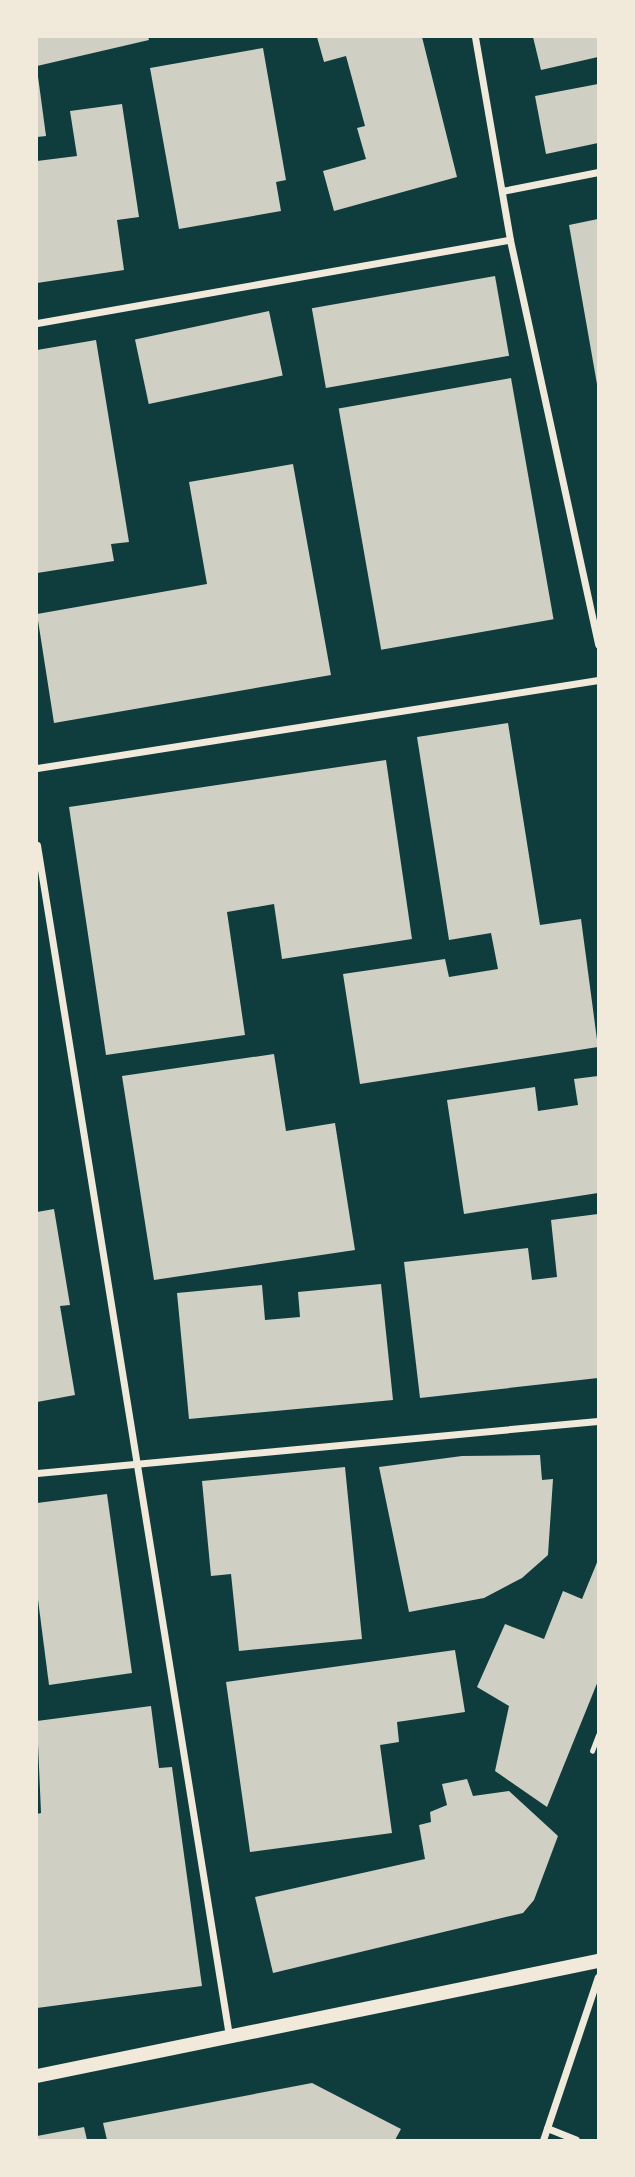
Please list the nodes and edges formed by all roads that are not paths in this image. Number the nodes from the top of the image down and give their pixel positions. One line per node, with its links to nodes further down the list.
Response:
1 (475, 37): 3 (street)
2 (598, 172): 3 (street)
3 (502, 191): 4 (street)
4 (510, 240): 5 (street); 6 (street)
5 (37, 323)
6 (598, 645)
7 (598, 680): 8 (street)
8 (37, 768)
9 (37, 845): 11 (street)
10 (598, 1422): 11 (street)
11 (137, 1465): 12 (street); 15 (street)
12 (37, 1473)
13 (598, 1961): 15 (main road)
14 (598, 1977): 17 (street)
15 (229, 2037): 16 (main road)
16 (37, 2076)
17 (547, 2128): 18 (street); 19 (street)
18 (543, 2140)
19 (576, 2140)

